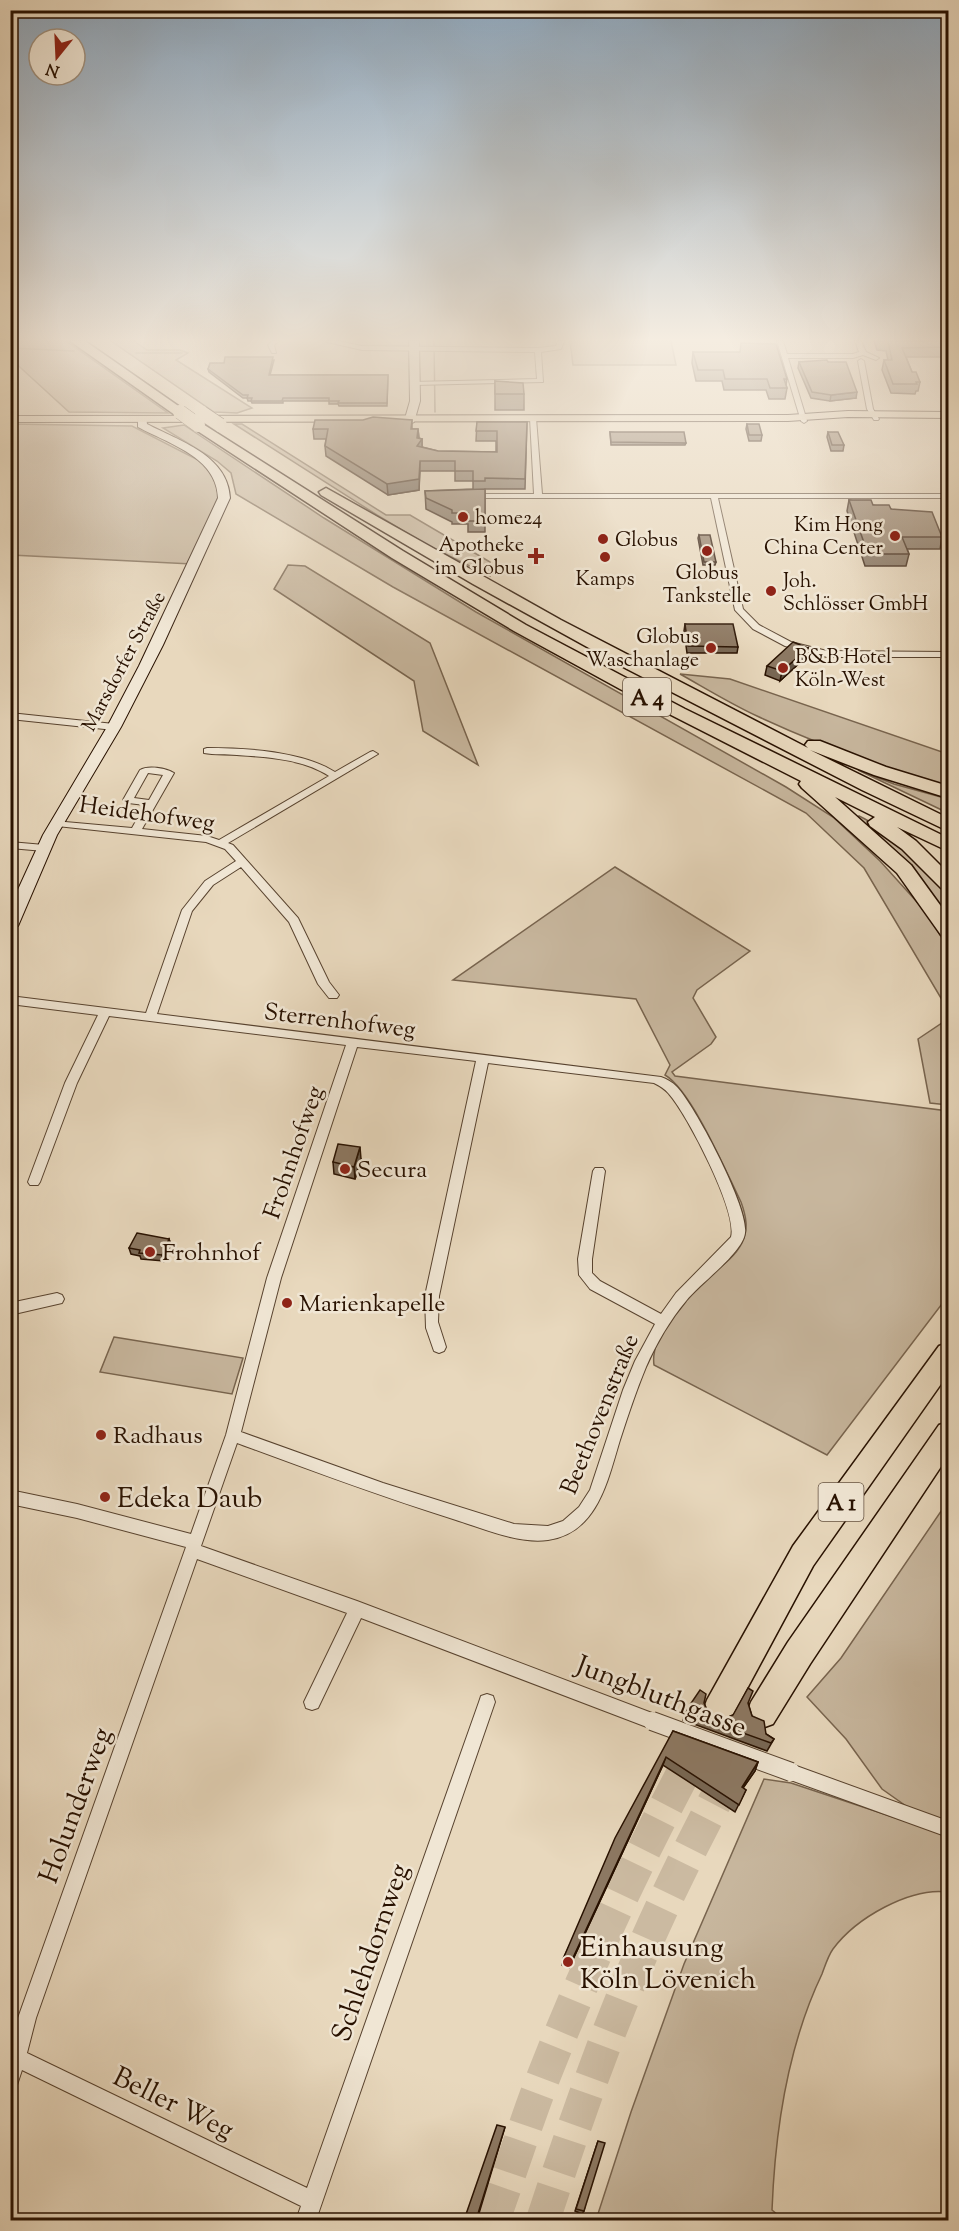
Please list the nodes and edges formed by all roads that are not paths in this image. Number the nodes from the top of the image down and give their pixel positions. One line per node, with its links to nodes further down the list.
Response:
1 (178, 445): 12 (street, Marsdorfer Straße)
2 (236, 445): 15 (highway, A 4)
3 (253, 445): 10 (highway, A 4, bridge)
4 (535, 445): 6 (street)
5 (457, 496): 6 (street)
6 (538, 496): 7 (street)
7 (714, 496): 8 (street); 9 (street)
8 (948, 496)
9 (948, 656)
10 (623, 660): 18 (highway); 21 (highway, A 4)
11 (10, 716): 12 (street)
12 (114, 727): 20 (street, Marsdorfer Straße)
13 (207, 751): 16 (street)
14 (374, 754): 16 (street)
15 (778, 761): 17 (highway); 25 (highway, A 4)
16 (336, 776): 23 (street)
17 (807, 783): 28 (highway); 30 (highway)
18 (948, 792)
19 (152, 803): 22 (street)
20 (57, 823): 22 (street, Heidehofweg); 26 (street, Marsdorfer Straße)
21 (948, 825)
22 (136, 830): 23 (street, Heidehofweg)
23 (221, 843): 27 (street, Heidehofweg)
24 (10, 845): 26 (street)
25 (948, 845)
26 (44, 848): 29 (street, Marsdorfer Straße)
27 (242, 862): 31 (street, Heidehofweg); 34 (street)
28 (948, 884)
29 (10, 926)
30 (948, 930)
31 (333, 994)
32 (10, 1000): 33 (street, Sterrenhofweg)
33 (105, 1012): 34 (street, Sterrenhofweg); 39 (street)
34 (150, 1018): 35 (street, Sterrenhofweg)
35 (353, 1043): 36 (street, Sterrenhofweg); 46 (street, Frohnhofweg)
36 (483, 1059): 37 (street, Sterrenhofweg); 43 (street)
37 (664, 1083): 42 (street, Beethovenstraße)
38 (599, 1171): 42 (street)
39 (34, 1182)
40 (57, 1299): 41 (street)
41 (10, 1309)
42 (661, 1321): 46 (street, Beethovenstraße)
43 (439, 1347)
44 (948, 1354): 52 (highway, A 1)
45 (948, 1434): 53 (highway, A 1)
46 (233, 1436): 48 (street, Frohnhofweg)
47 (10, 1497): 48 (street, Jungbluthgasse)
48 (193, 1546): 49 (street, Jungbluthgasse); 55 (street, Holunderweg)
49 (357, 1609): 50 (street); 54 (street, Jungbluthgasse, bridge)
50 (312, 1702)
51 (488, 1702): 57 (street, Schlehdornweg)
52 (718, 1710)
53 (762, 1713)
54 (948, 1829)
55 (14, 2056): 56 (street, Holunderweg); 57 (street, Beller Weg)
56 (10, 2078)
57 (309, 2211)

